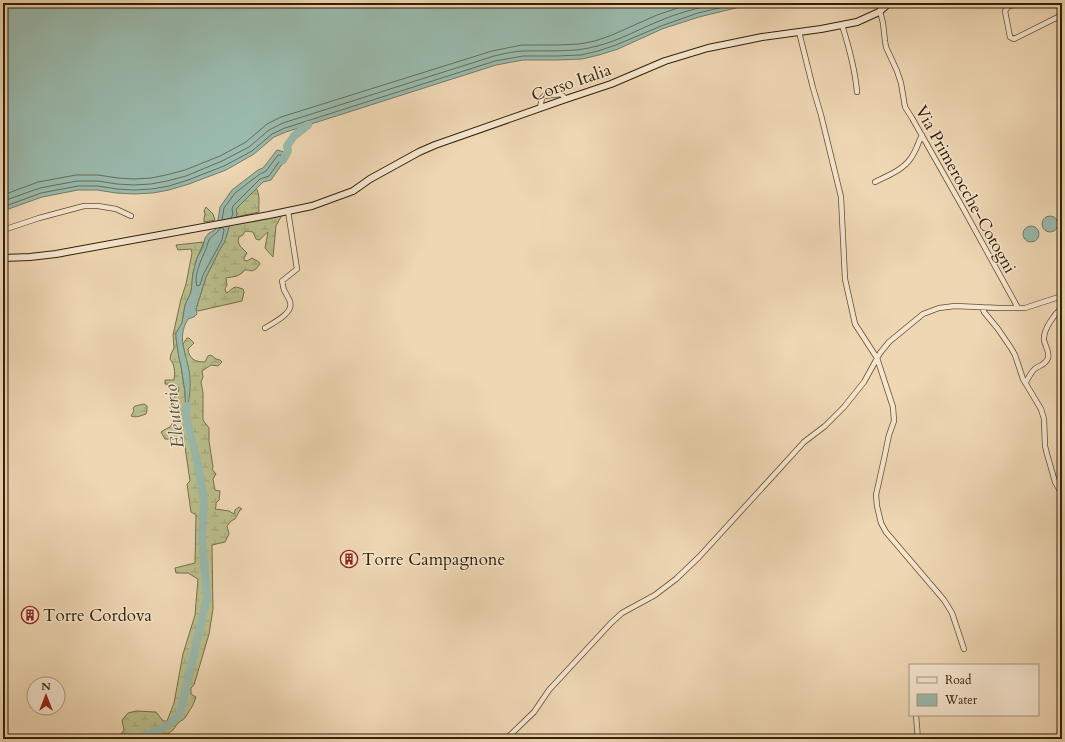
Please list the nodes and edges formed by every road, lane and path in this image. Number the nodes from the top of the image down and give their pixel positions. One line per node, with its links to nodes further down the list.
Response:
1 (889, 3): 3 (street, Corso Italia)
2 (1016, 3): 4 (street)
3 (880, 11): 5 (street, Corso Italia); 10 (street, Via Primerocche-Cotogni)
4 (1062, 15)
5 (842, 25): 6 (street, Corso Italia); 7 (street)
6 (799, 32): 8 (street, Corso Italia); 21 (street)
7 (857, 92)
8 (566, 99): 9 (street, Corso Italia); 9 (street)
9 (540, 108): 12 (street, Corso Italia)
10 (922, 135): 11 (street); 19 (street, Via Primerocche-Cotogni)
11 (875, 182)
12 (288, 211): 15 (street, Corso Italia); 20 (street)
13 (131, 216): 14 (street)
14 (3, 230)
15 (3, 258)
16 (1062, 296): 19 (street)
17 (982, 307): 19 (street); 21 (street); 22 (street)
18 (1062, 307): 22 (street)
19 (1018, 308)
20 (265, 328)
21 (877, 358): 24 (street); 26 (street)
22 (1025, 383): 23 (street)
23 (1062, 494)
24 (964, 649)
25 (916, 716): 27 (street)
26 (506, 739)
27 (918, 739)

